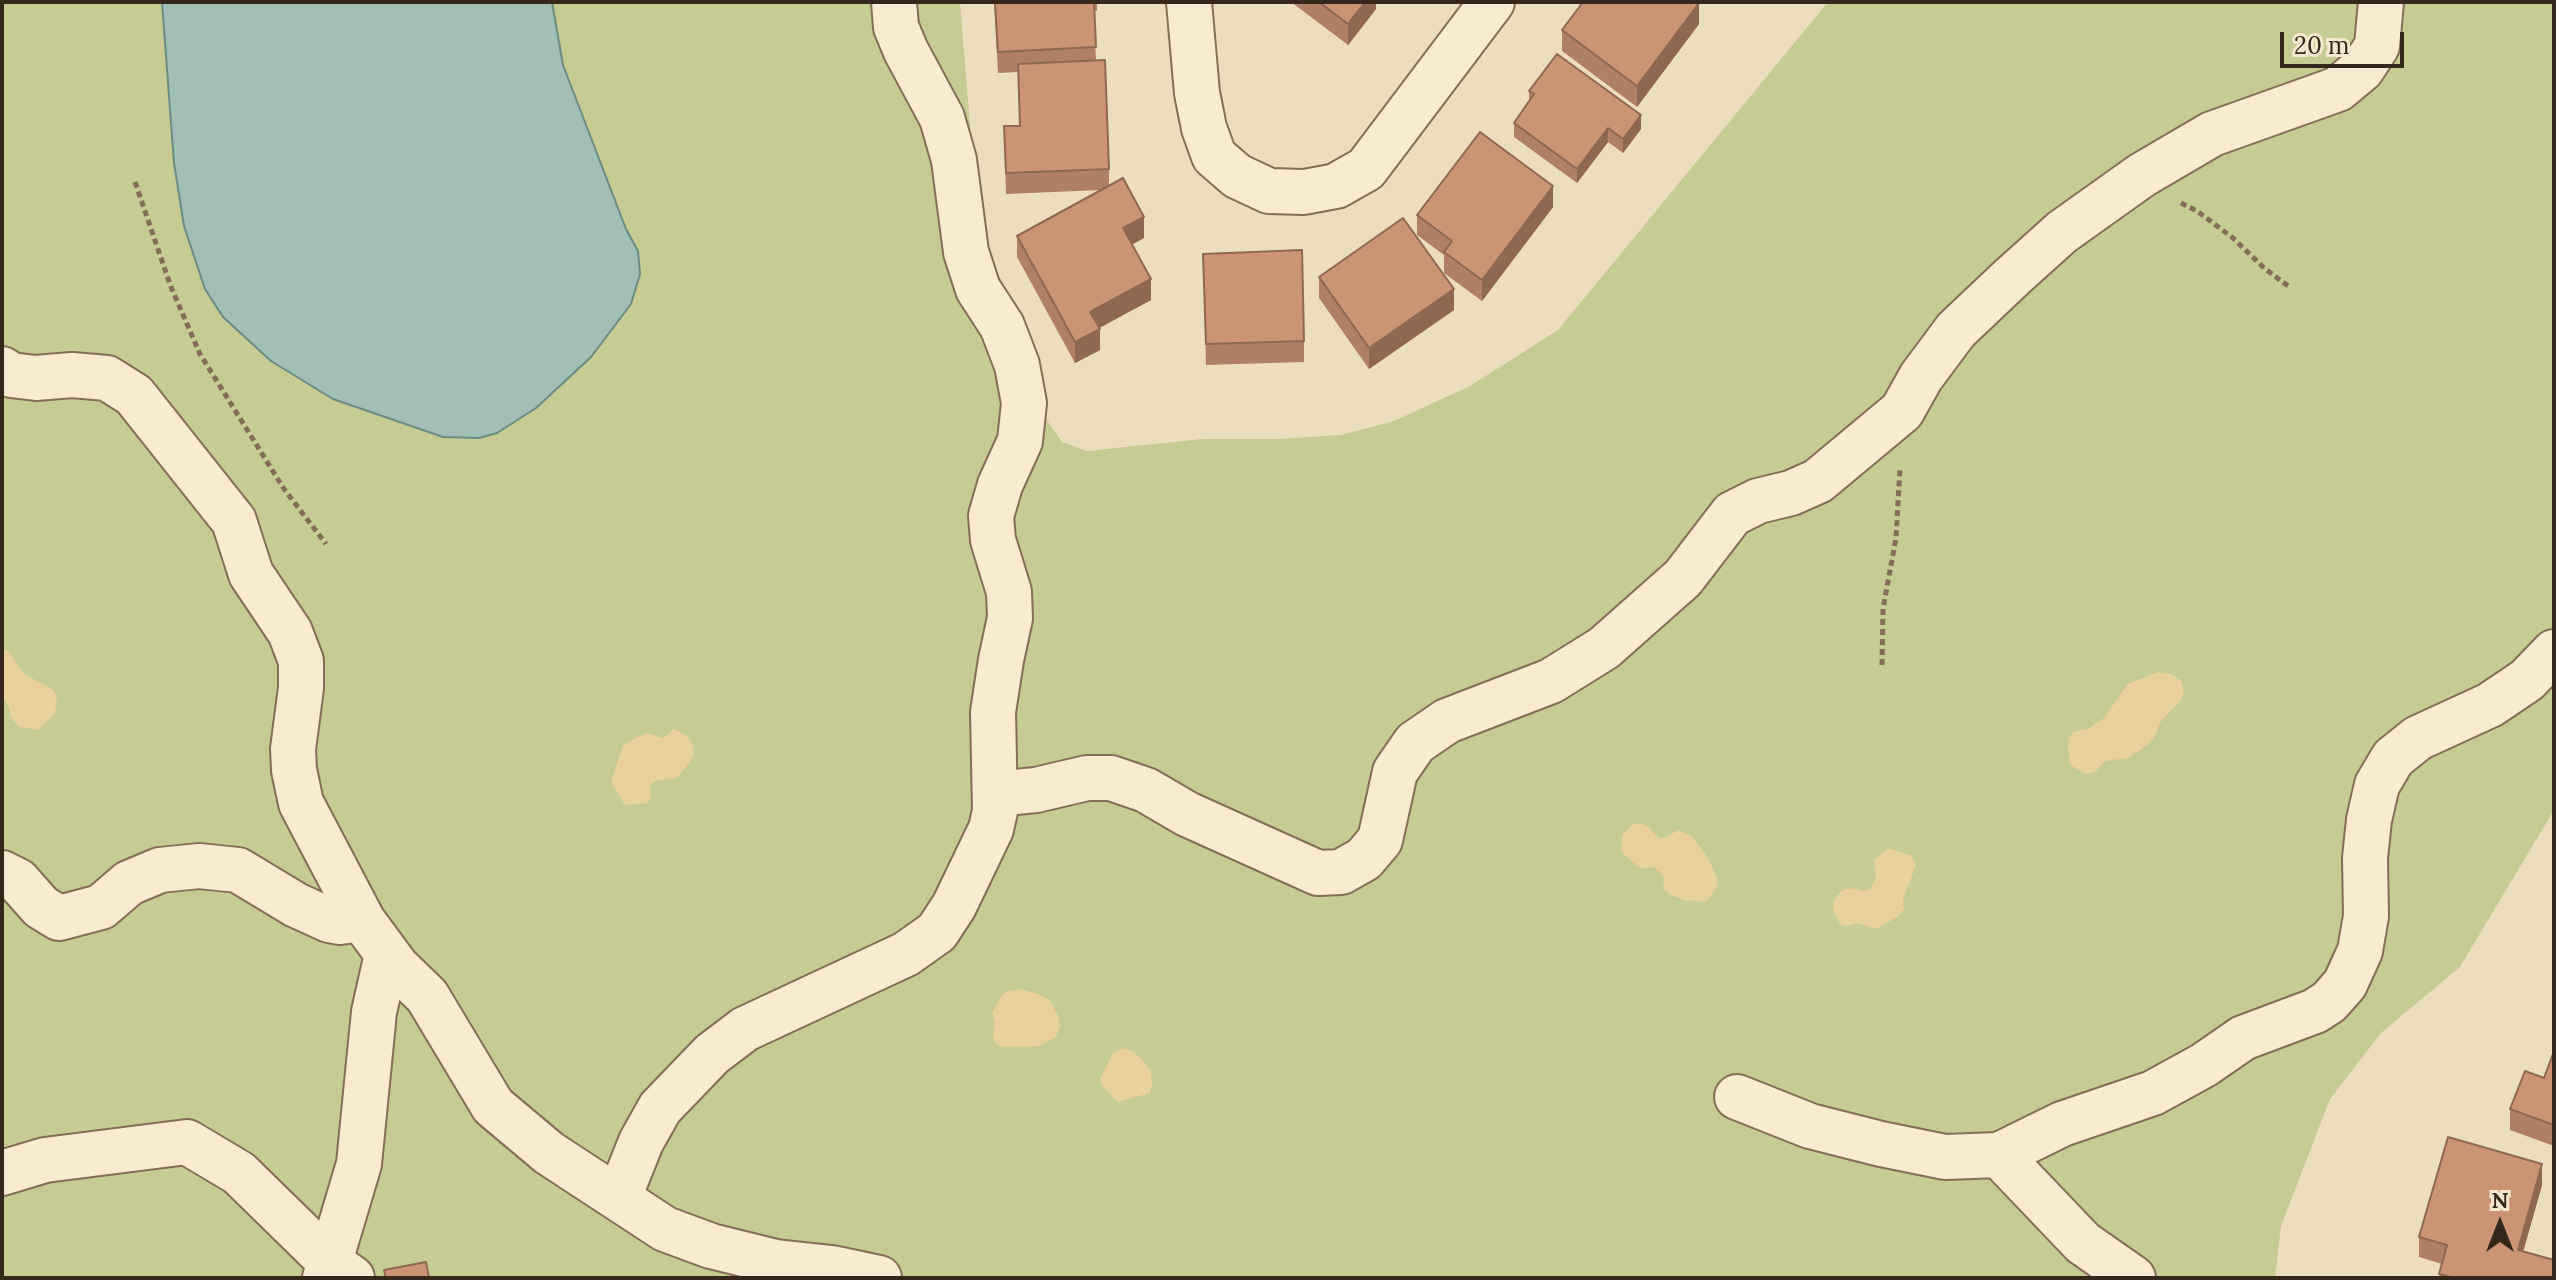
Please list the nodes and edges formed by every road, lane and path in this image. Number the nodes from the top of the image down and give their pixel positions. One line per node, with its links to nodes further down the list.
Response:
1 (894, 2): 13 (street)
2 (1189, 2): 3 (street)
3 (1492, 2)
4 (2381, 2): 5 (street)
5 (2142, 175): 7 (path); 9 (street)
6 (135, 182): 10 (path)
7 (2288, 286)
8 (2, 369): 15 (street)
9 (1902, 411): 12 (path); 13 (street)
10 (326, 544)
11 (2554, 652): 18 (street)
12 (1882, 665)
13 (995, 794): 20 (street)
14 (2, 873): 15 (street)
15 (362, 919): 16 (street)
16 (387, 954): 20 (street); 21 (street)
17 (1737, 1097): 18 (street)
18 (1999, 1155): 23 (street)
19 (2, 1173): 21 (street)
20 (619, 1197): 22 (street)
21 (336, 1273)
22 (879, 1278)
23 (2133, 1278)

